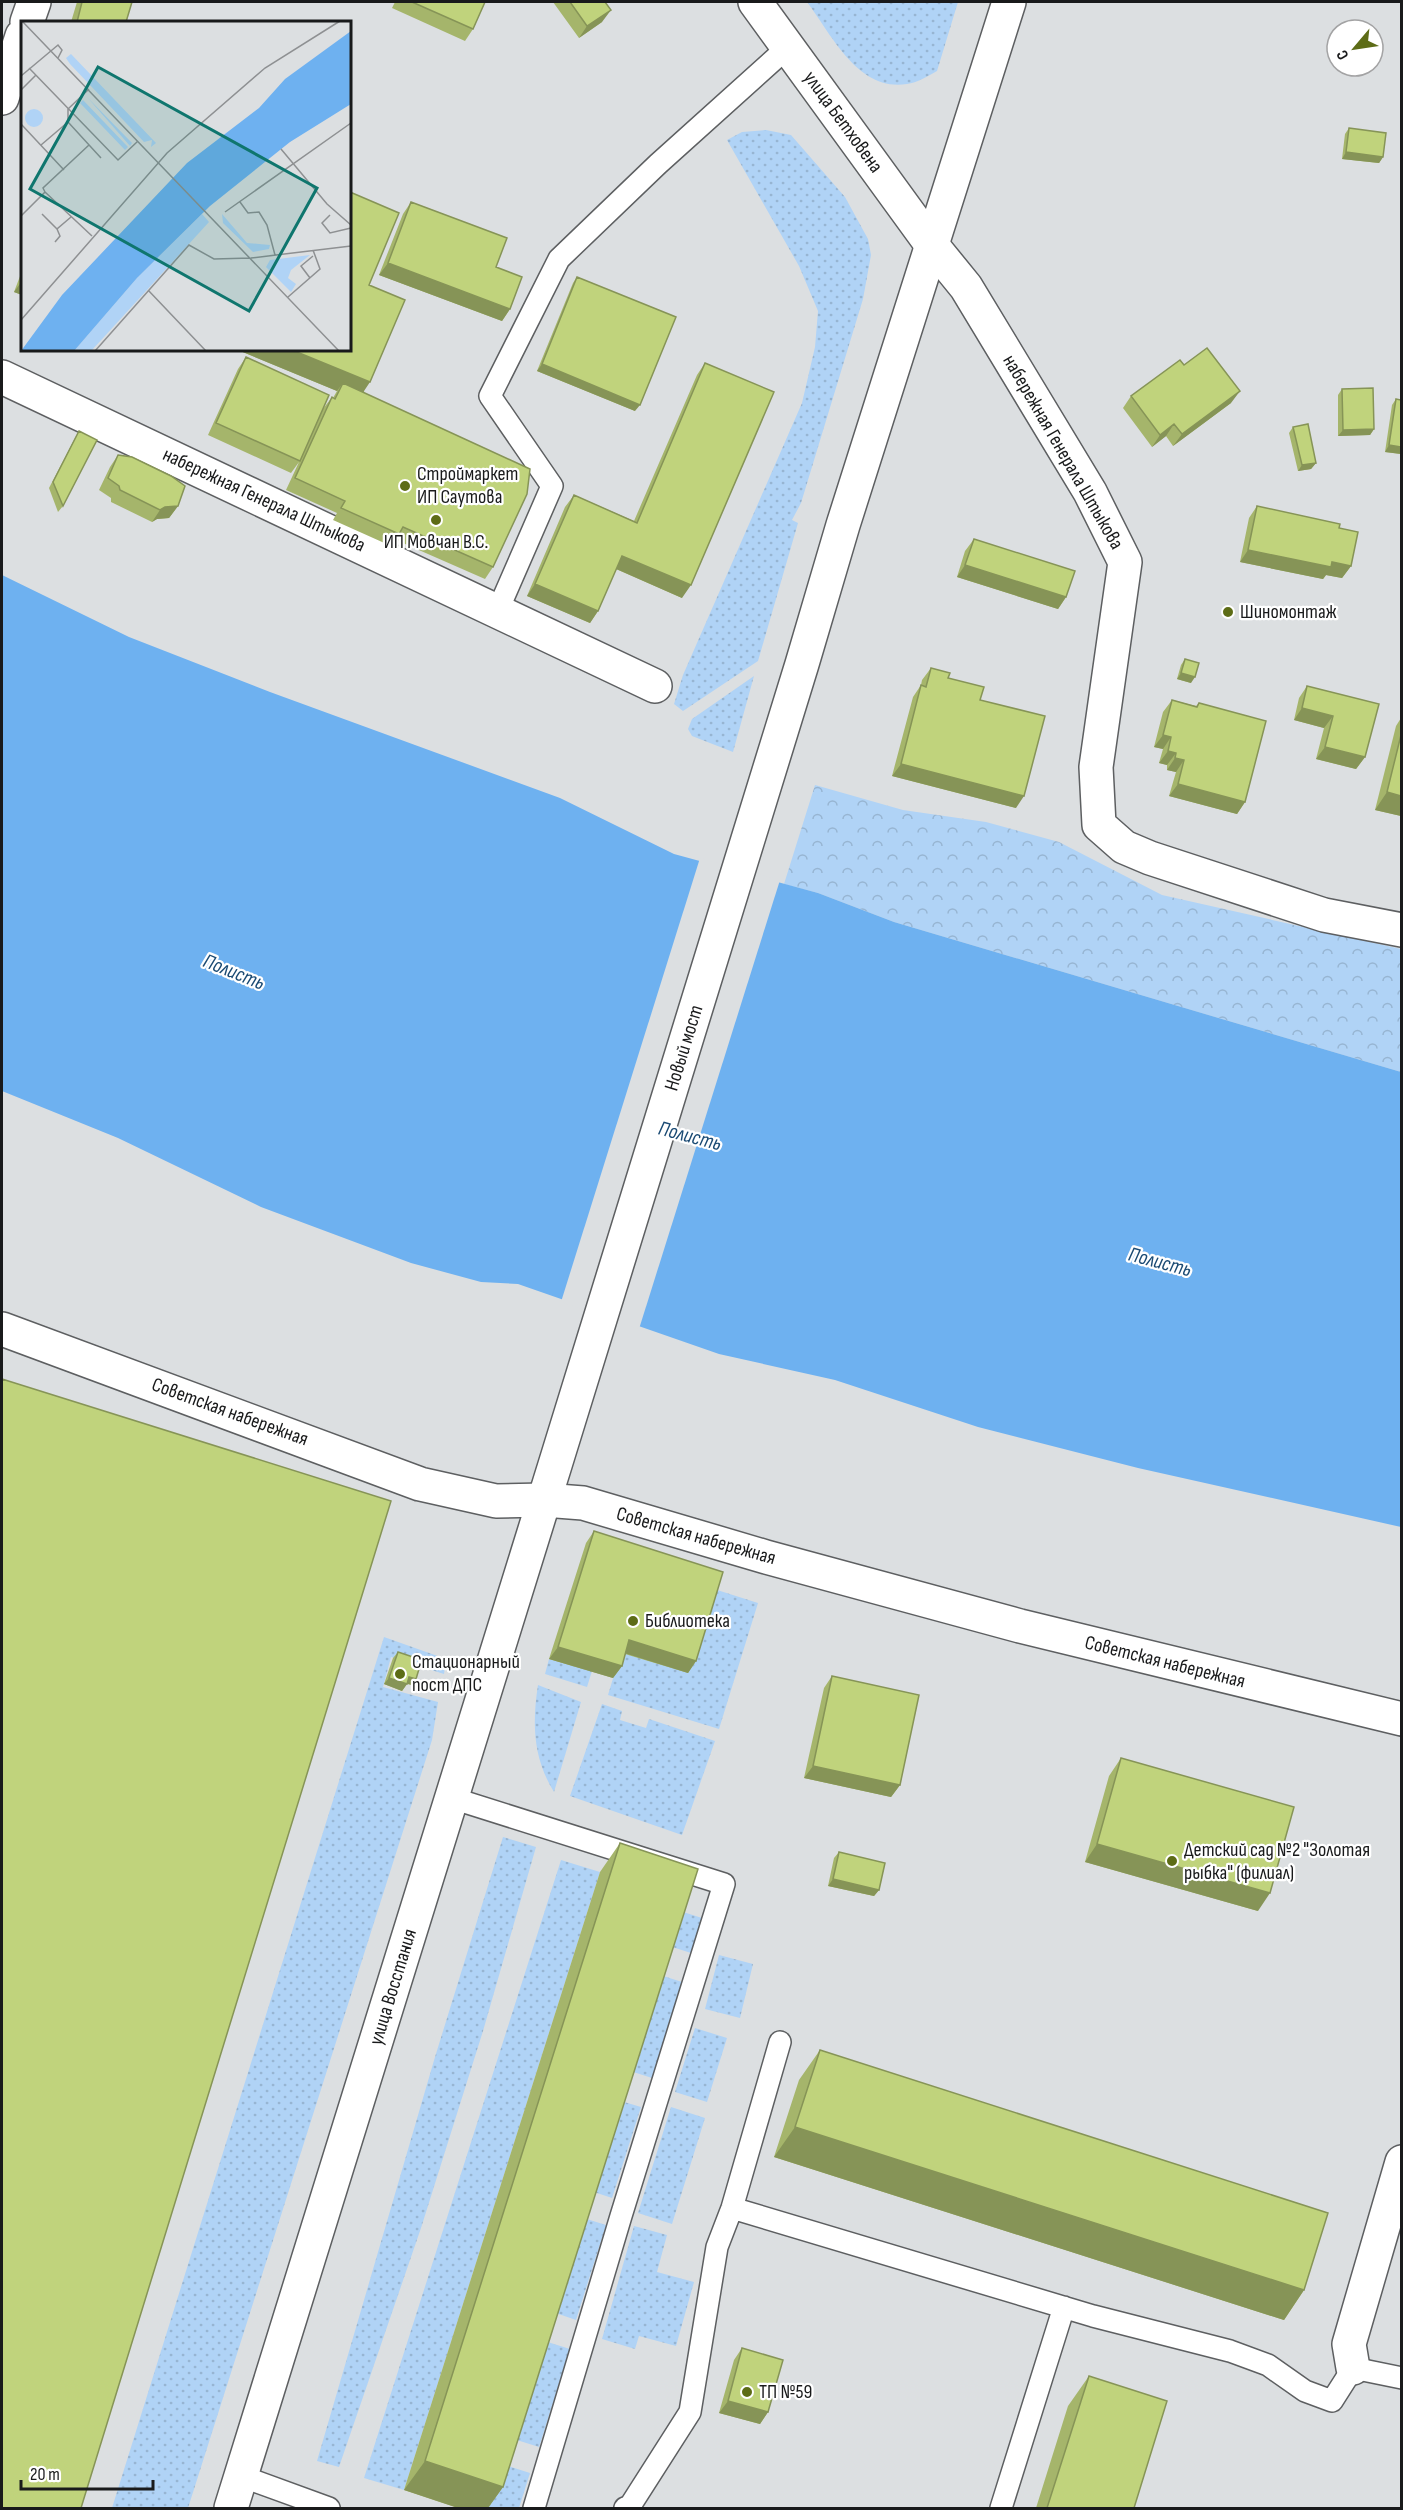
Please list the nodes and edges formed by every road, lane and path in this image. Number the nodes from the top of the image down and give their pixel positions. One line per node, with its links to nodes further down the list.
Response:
1 (34, 2): 4 (street)
2 (755, 2): 6 (street, улица Бетховена)
3 (1009, 2): 8 (street, Новый мост)
4 (27, 21)
5 (21, 39): 7 (street)
6 (788, 47): 8 (street, улица Бетховена); 10 (lane)
7 (2, 98)
8 (931, 244): 12 (street, набережная Генерала Штыкова); 14 (street, Новый мост)
9 (2, 377): 10 (street, набережная Генерала Штыкова)
10 (498, 610): 11 (street, набережная Генерала Штыкова)
11 (655, 686)
12 (1401, 930)
13 (2, 1329): 15 (street, Советская набережная)
14 (555, 1465): 15 (street, улица Восстания)
15 (544, 1500): 16 (street, Советская набережная); 17 (street, улица Восстания)
16 (1401, 1719)
17 (452, 1798): 24 (street, улица Восстания); 27 (lane)
18 (780, 2042): 20 (lane)
19 (1401, 2162): 22 (street)
20 (732, 2208): 21 (lane); 28 (lane)
21 (1064, 2307): 22 (lane); 29 (lane)
22 (1353, 2368): 23 (lane)
23 (1401, 2378)
24 (241, 2476): 25 (street, улица Восстания); 26 (lane)
25 (231, 2508)
26 (329, 2508)
27 (534, 2508)
28 (631, 2508)
29 (1001, 2508)

